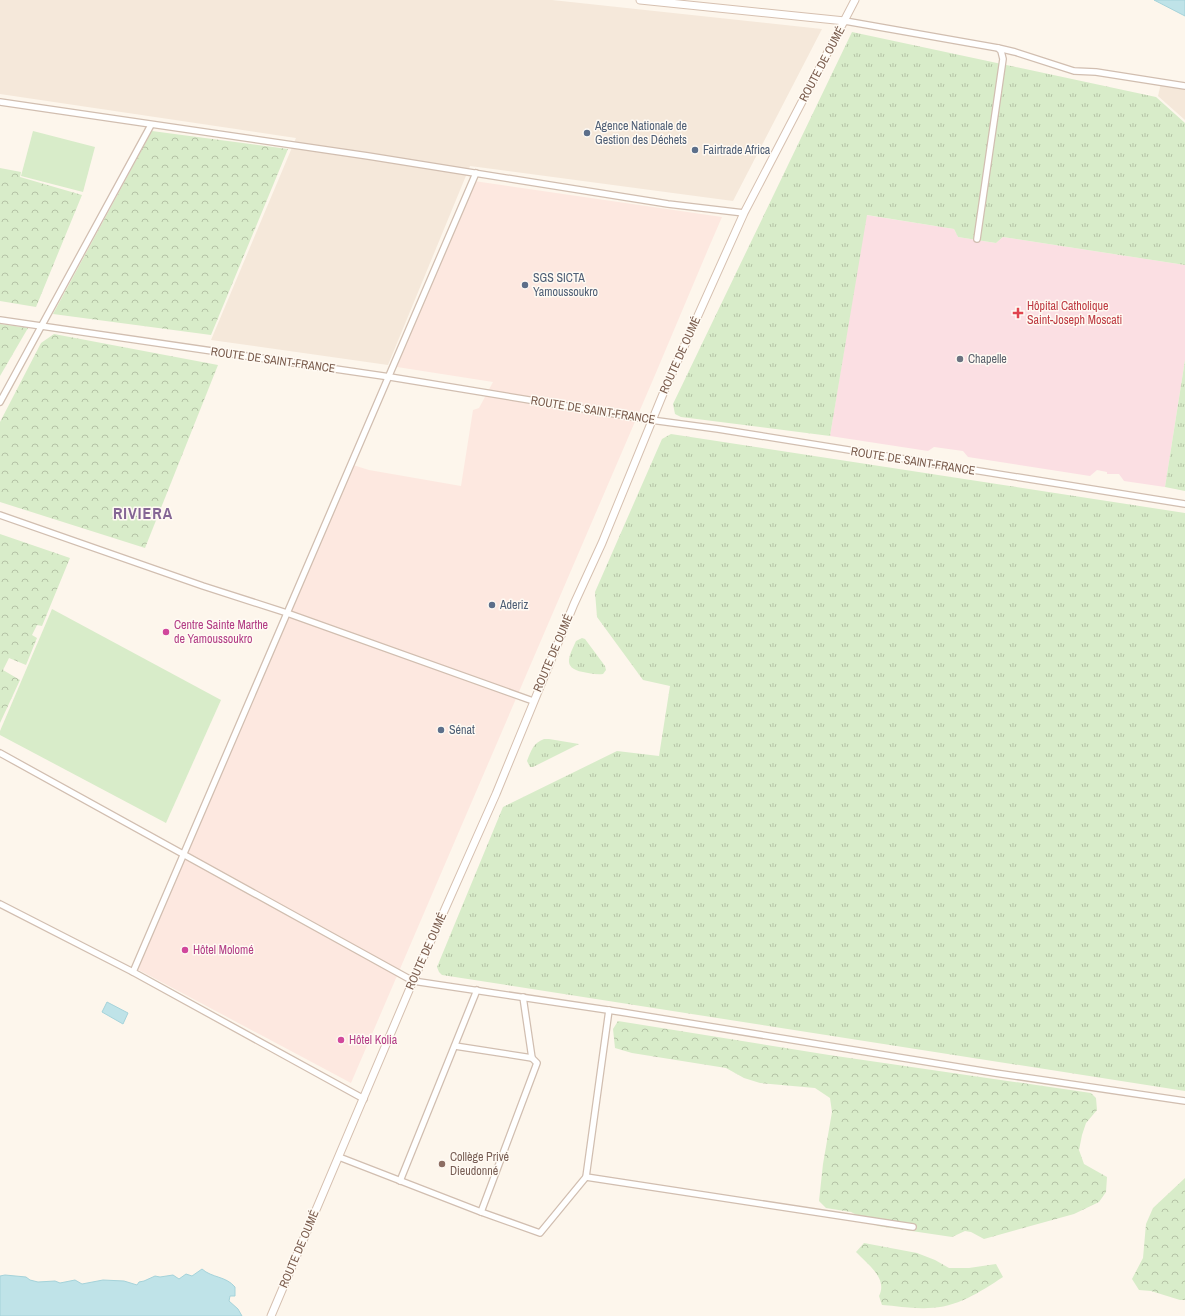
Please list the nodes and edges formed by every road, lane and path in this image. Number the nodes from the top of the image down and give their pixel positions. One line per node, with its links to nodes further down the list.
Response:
1 (640, 0): 3 (main road)
2 (856, 0): 3 (main road, ROUTE DE OUMÉ)
3 (845, 21): 4 (street); 9 (main road, ROUTE DE OUMÉ)
4 (998, 48): 5 (street); 10 (street)
5 (1185, 86)
6 (0, 102): 7 (street)
7 (151, 125): 8 (street); 12 (street)
8 (476, 173): 9 (street); 13 (street)
9 (744, 214): 15 (main road, ROUTE DE OUMÉ)
10 (977, 239)
11 (0, 320): 12 (street, ROUTE DE SAINT-FRANCE)
12 (42, 326): 13 (street, ROUTE DE SAINT-FRANCE); 14 (street)
13 (390, 377): 15 (street, ROUTE DE SAINT-FRANCE); 18 (street)
14 (0, 402)
15 (652, 420): 16 (street, ROUTE DE SAINT-FRANCE); 19 (main road, ROUTE DE OUMÉ)
16 (1185, 504)
17 (0, 515): 18 (street)
18 (287, 613): 19 (street); 21 (street)
19 (533, 701): 24 (main road, ROUTE DE OUMÉ)
20 (0, 753): 21 (street)
21 (184, 853): 23 (street); 24 (street)
22 (0, 904): 23 (street)
23 (133, 972): 30 (street)
24 (413, 981): 25 (street); 30 (main road, ROUTE DE OUMÉ)
25 (477, 990): 26 (street); 28 (street)
26 (523, 997): 27 (street); 29 (street)
27 (609, 1010): 31 (street); 33 (street)
28 (455, 1046): 29 (street); 34 (street)
29 (532, 1058): 35 (street)
30 (364, 1099): 32 (main road, ROUTE DE OUMÉ)
31 (1185, 1100)
32 (339, 1157): 34 (street); 37 (main road, ROUTE DE OUMÉ)
33 (586, 1176): 35 (street); 36 (street)
34 (400, 1180): 35 (street)
35 (481, 1212)
36 (913, 1227)
37 (271, 1316)

